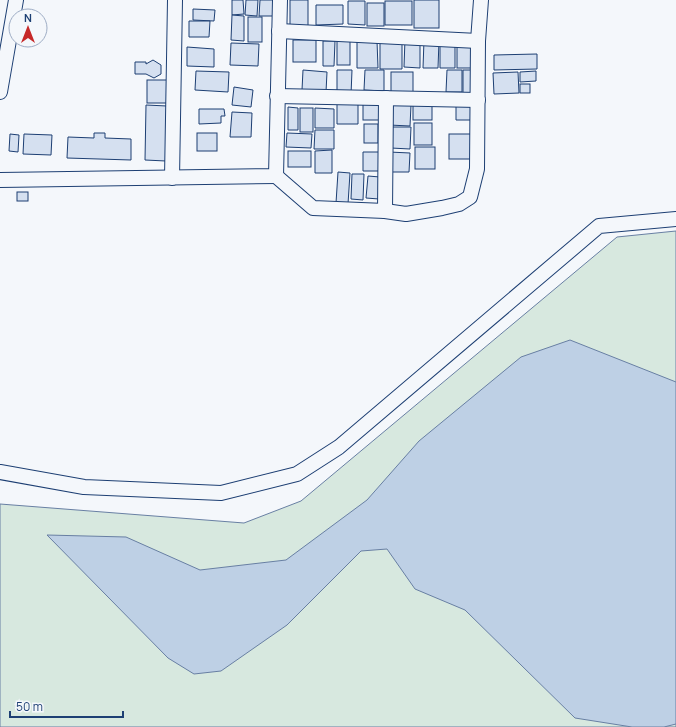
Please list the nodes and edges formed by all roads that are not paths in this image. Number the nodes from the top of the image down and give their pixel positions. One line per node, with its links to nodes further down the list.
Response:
1 (16, 0): 7 (street)
2 (175, 0): 13 (street)
3 (280, 0): 5 (street)
4 (481, 0): 6 (street)
5 (279, 31): 6 (street); 9 (street)
6 (478, 41): 11 (street)
7 (2, 67): 8 (street)
8 (0, 92)
9 (277, 96): 10 (street); 12 (street)
10 (386, 98): 11 (street); 15 (street)
11 (478, 100): 15 (street)
12 (276, 176): 13 (street); 15 (street)
13 (172, 178): 14 (street)
14 (0, 180)
15 (385, 211)
16 (676, 219): 17 (street)
17 (0, 472)

